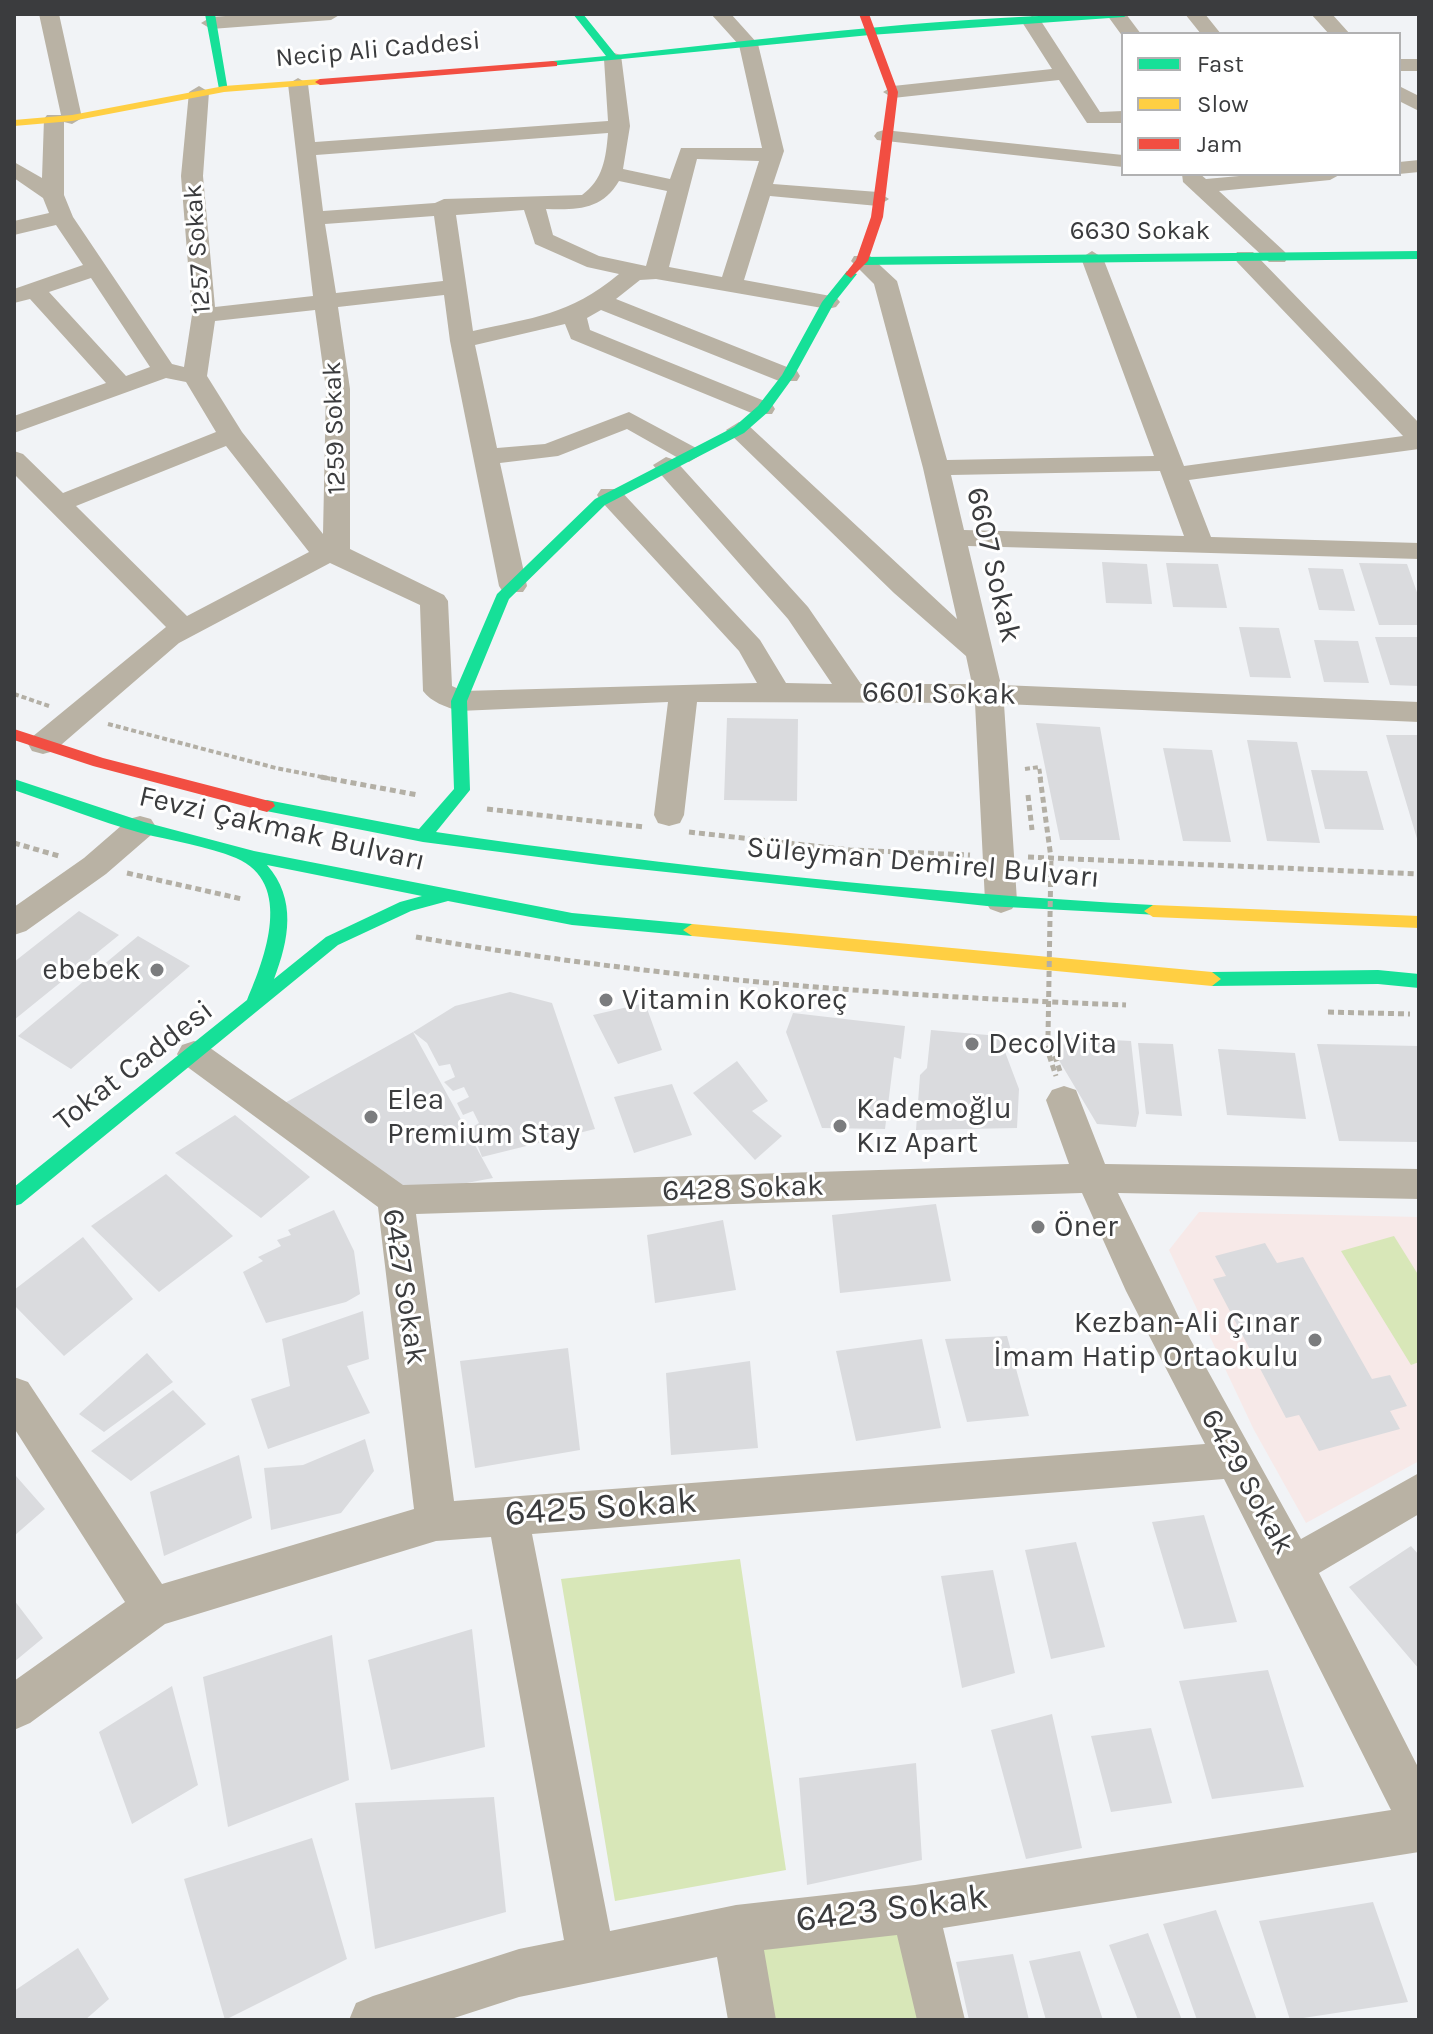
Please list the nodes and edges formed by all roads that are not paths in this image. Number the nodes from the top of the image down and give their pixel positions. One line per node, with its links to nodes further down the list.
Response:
1 (49, 14): 23 (street)
2 (331, 14): 9 (street)
3 (578, 14): 16 (main road)
4 (721, 14): 15 (street)
5 (1124, 14): 8 (main road, Necip Ali Caddesi)
6 (1195, 14): 13 (street)
7 (1321, 14): 14 (street)
8 (1117, 15): 11 (main road, Necip Ali Caddesi); 12 (street)
9 (210, 18): 19 (main road)
10 (880, 22): 11 (main road, Necip Ali Caddesi); 15 (main road, Necip Ali Caddesi); 21 (main road)
11 (1032, 22): 17 (street)
12 (1130, 32)
13 (1209, 32)
14 (1338, 32)
15 (748, 44): 16 (main road, Necip Ali Caddesi); 28 (street)
16 (614, 59): 18 (main road, Necip Ali Caddesi); 25 (street)
17 (1064, 74): 21 (street); 22 (street)
18 (298, 84): 19 (main road, Necip Ali Caddesi); 27 (street, 1259 Sokak)
19 (224, 89): 20 (main road, Necip Ali Caddesi)
20 (199, 92): 23 (main road, Necip Ali Caddesi); 55 (street, 1257 Sokak)
21 (893, 92): 26 (main road)
22 (1121, 117)
23 (63, 119): 24 (main road, Necip Ali Caddesi); 38 (street)
24 (14, 123)
25 (620, 126): 27 (street); 31 (street)
26 (884, 136): 29 (street); 36 (main road)
27 (307, 149): 40 (street, 1259 Sokak)
28 (772, 155): 34 (street); 35 (street)
29 (1121, 161)
30 (14, 168): 38 (street)
31 (612, 173): 34 (street); 37 (street)
32 (1285, 176): 33 (street)
33 (1194, 180): 44 (street)
34 (678, 187): 48 (street)
35 (761, 189): 36 (street); 50 (street)
36 (878, 199): 46 (main road)
37 (533, 203): 39 (street); 48 (street)
38 (58, 206): 41 (street); 47 (street)
39 (444, 206): 40 (street); 49 (street)
40 (313, 218): 54 (street, 1259 Sokak)
41 (14, 228)
42 (1419, 255): 44 (main road, 6630 Sokak)
43 (1245, 257): 44 (main road, 6630 Sokak); 45 (main road, 6630 Sokak); 66 (street)
44 (1277, 257)
45 (1092, 258): 46 (main road, 6630 Sokak); 71 (street)
46 (862, 261): 53 (main road); 70 (street, 6607 Sokak)
47 (94, 269): 51 (street); 58 (street)
48 (645, 272): 50 (street); 52 (street)
49 (452, 287): 54 (street); 57 (street)
50 (730, 287): 53 (street)
51 (25, 293): 61 (street)
52 (600, 301): 56 (street); 60 (street)
53 (828, 302): 60 (main road)
54 (326, 303): 55 (street); 77 (street, 1259 Sokak)
55 (204, 315): 59 (street, 1257 Sokak)
56 (574, 315): 57 (street); 62 (street)
57 (462, 341): 67 (street)
58 (164, 370): 59 (street); 61 (street)
59 (195, 376): 65 (street)
60 (788, 376): 62 (main road)
61 (120, 384): 63 (street)
62 (763, 409): 64 (main road)
63 (14, 425)
64 (739, 430): 69 (main road); 80 (street)
65 (231, 435): 73 (street); 77 (street)
66 (1419, 440): 71 (street)
67 (487, 457): 69 (street); 78 (street)
68 (14, 459): 73 (street)
69 (677, 459): 72 (main road); 83 (street)
70 (936, 468): 71 (street); 74 (street, 6607 Sokak)
71 (1170, 469): 75 (street)
72 (610, 495): 78 (main road); 82 (street)
73 (59, 504): 79 (street)
74 (953, 538): 75 (street); 80 (street, 6607 Sokak)
75 (1200, 543): 76 (street)
76 (1419, 551)
77 (331, 552): 79 (street); 85 (street)
78 (513, 586): 85 (main road)
79 (183, 628): 88 (street)
80 (977, 651): 84 (street, 6607 Sokak)
81 (684, 692): 82 (street, 6601 Sokak); 85 (street, 6601 Sokak); 90 (street)
82 (777, 692): 83 (street, 6601 Sokak)
83 (853, 693): 84 (street, 6601 Sokak)
84 (989, 694): 86 (street, 6601 Sokak); 95 (street, 6607 Sokak)
85 (459, 701): 92 (main road)
86 (1419, 712)
87 (14, 734): 88 (main road, Fevzi Çakmak Bulvarı)
88 (43, 744): 92 (main road, Fevzi Çakmak Bulvarı)
89 (14, 784): 91 (main road, Fevzi Çakmak Bulvarı)
90 (663, 824)
91 (140, 827): 93 (main road, Fevzi Çakmak Bulvarı); 97 (street)
92 (423, 836): 95 (main road, Süleyman Demirel Bulvarı)
93 (242, 853): 94 (main road, Fevzi Çakmak Bulvarı); 99 (main road)
94 (448, 895): 98 (main road); 99 (main road, Tokat Caddesi)
95 (1001, 901): 96 (main road, Süleyman Demirel Bulvarı)
96 (1419, 922)
97 (14, 923)
98 (1419, 981)
99 (252, 1008): 100 (main road, Tokat Caddesi)
100 (194, 1054): 104 (main road, Tokat Caddesi); 105 (street, 6427 Sokak)
101 (1064, 1100): 102 (street, 6429 Sokak)
102 (1090, 1178): 103 (street, 6428 Sokak); 105 (street, 6428 Sokak); 107 (street, 6429 Sokak)
103 (1419, 1184)
104 (14, 1198)
105 (396, 1200): 110 (street, 6427 Sokak)
106 (14, 1394): 112 (street)
107 (1232, 1460): 109 (street, 6425 Sokak); 111 (street, 6429 Sokak)
108 (1419, 1492): 111 (street)
109 (508, 1515): 110 (street, 6425 Sokak); 118 (street)
110 (436, 1522): 112 (street, 6425 Sokak)
111 (1293, 1566): 114 (street, 6429 Sokak)
112 (153, 1607): 113 (street, 6425 Sokak)
113 (14, 1708)
114 (1419, 1817)
115 (1419, 1829): 116 (street, 6423 Sokak)
116 (915, 1909): 117 (street, 6423 Sokak); 121 (street)
117 (736, 1929): 118 (street, 6423 Sokak); 120 (street)
118 (591, 1958): 119 (street, 6423 Sokak)
119 (373, 2020)
120 (752, 2020)
121 (941, 2020)

